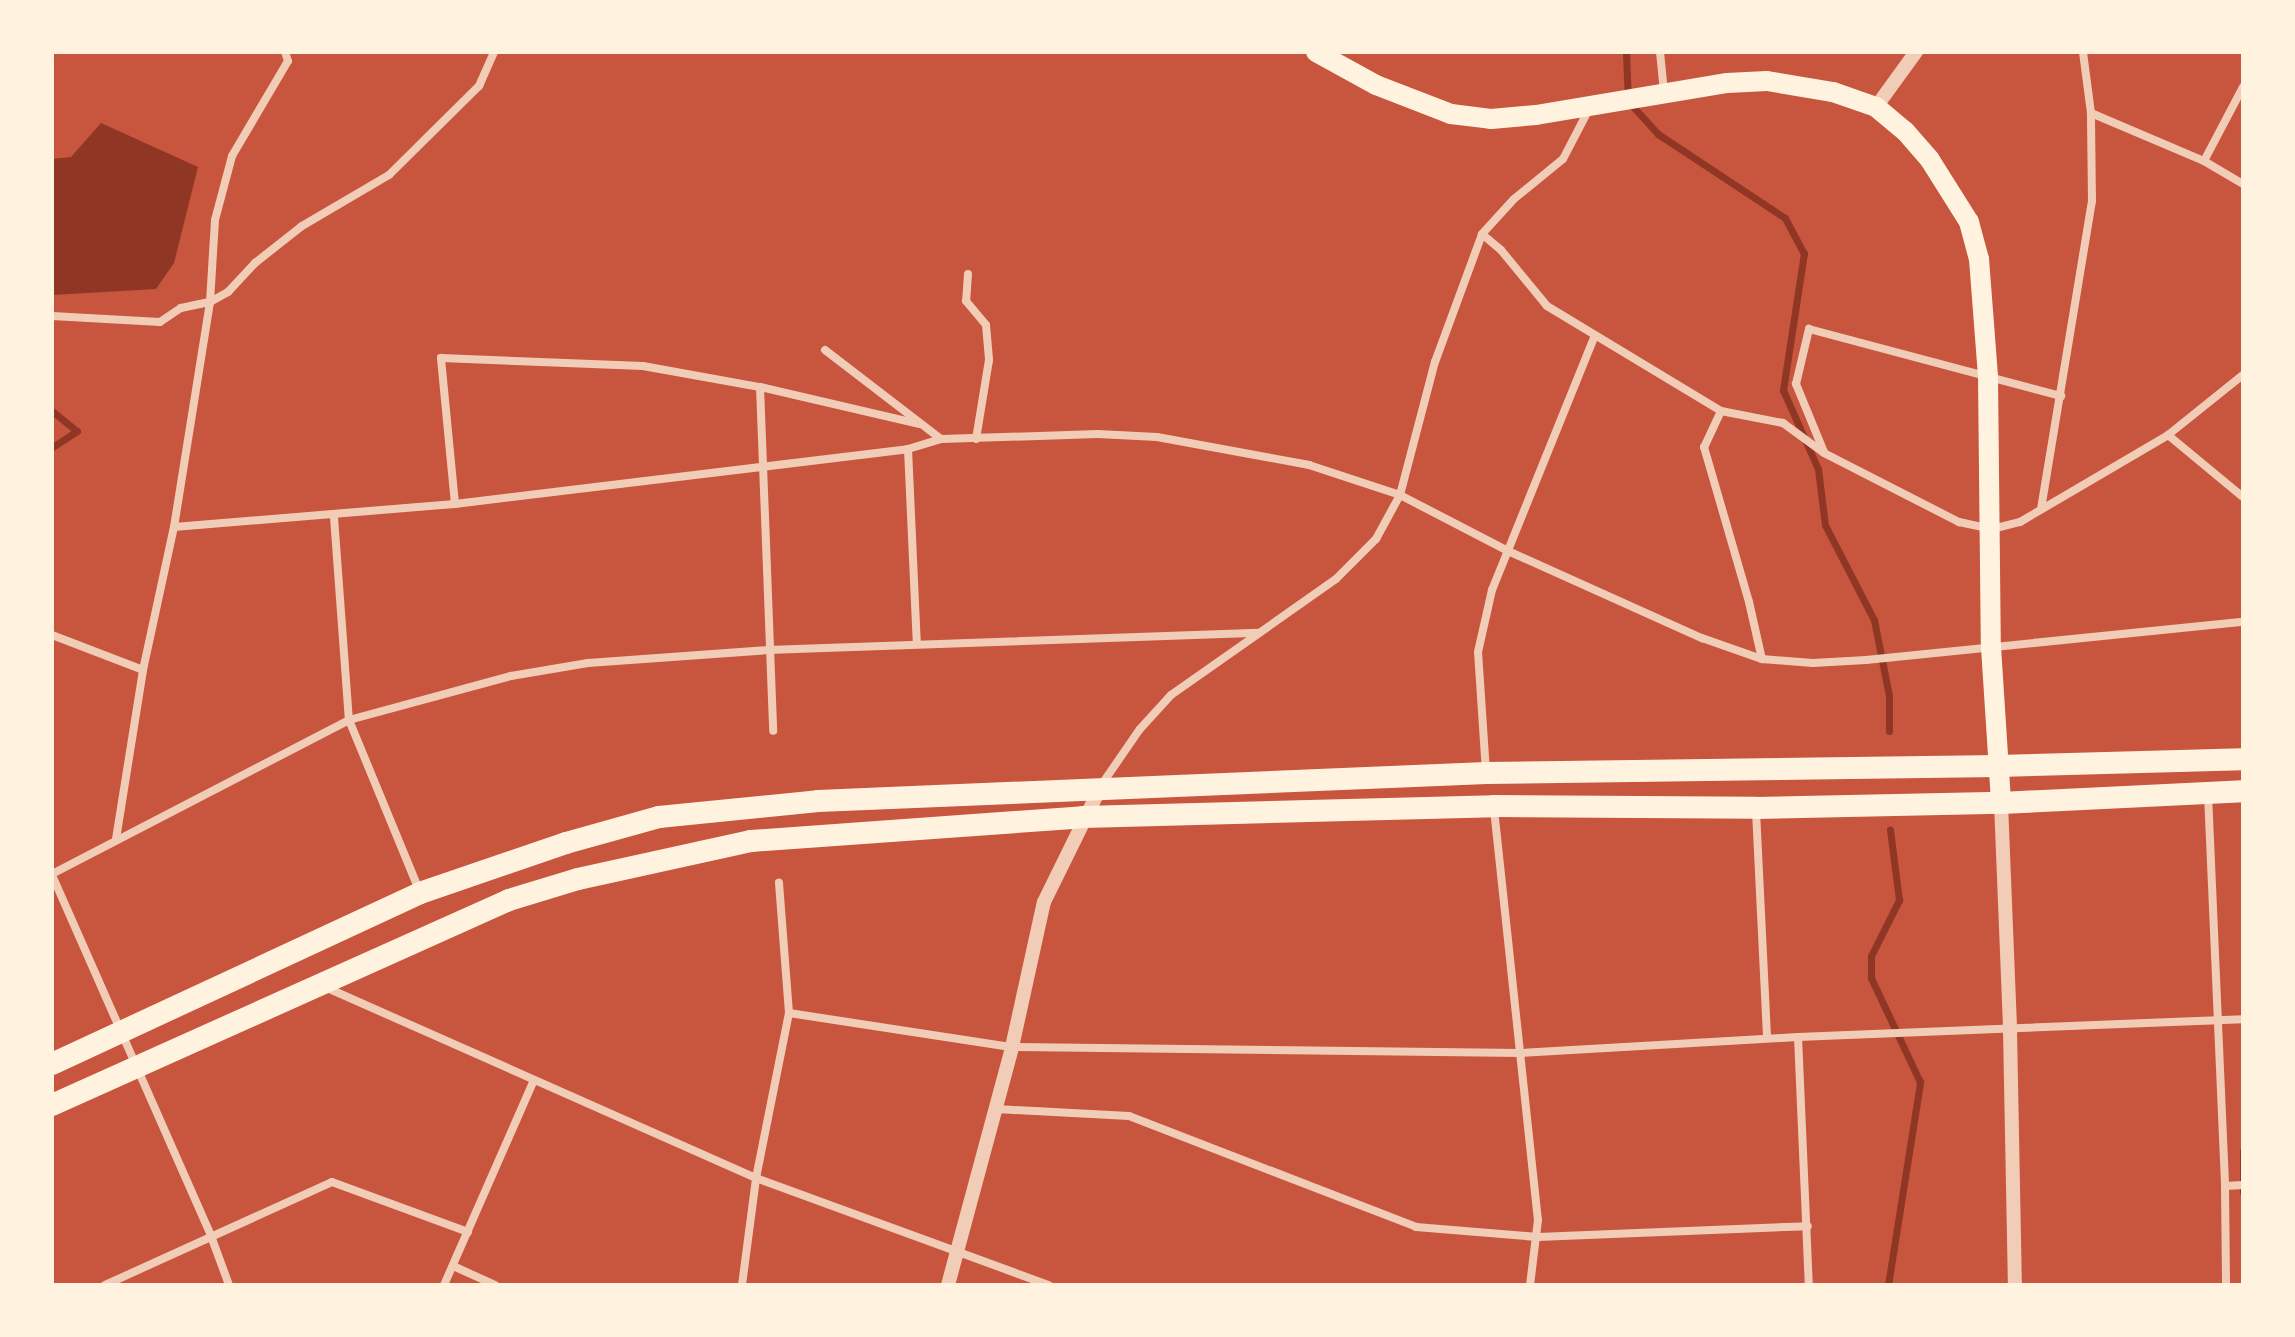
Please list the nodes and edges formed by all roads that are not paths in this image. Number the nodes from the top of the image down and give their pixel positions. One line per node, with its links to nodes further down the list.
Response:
1 (285, 52): 16 (street)
2 (494, 52): 16 (street)
3 (1316, 52): 9 (main road)
4 (1660, 52): 8 (street)
5 (1916, 52): 10 (street)
6 (2083, 52): 11 (street)
7 (2243, 87): 12 (street)
8 (1658, 94): 9 (main road); 10 (main road)
9 (1589, 107): 14 (street)
10 (1876, 107): 21 (main road)
11 (2091, 113): 12 (street); 23 (street)
12 (2204, 161): 13 (street)
13 (2243, 184)
14 (1482, 234): 18 (street); 32 (street)
15 (968, 274): 28 (street)
16 (210, 302): 17 (street); 37 (street)
17 (52, 316)
18 (1594, 337): 24 (street); 39 (street)
19 (825, 350): 25 (street)
20 (2243, 375): 26 (street)
21 (1988, 376): 23 (street); 30 (street); 38 (main road)
22 (760, 387): 25 (street); 31 (street); 34 (street)
23 (2061, 396): 35 (street)
24 (1721, 411): 30 (street); 46 (street)
25 (919, 424): 27 (street)
26 (2168, 435): 33 (street); 35 (street)
27 (941, 439): 28 (street); 29 (street)
28 (976, 439): 32 (street)
29 (908, 449): 31 (street); 43 (street)
30 (1824, 453): 38 (street)
31 (762, 468): 34 (street); 45 (street)
32 (1400, 495): 39 (street); 41 (street)
33 (2243, 497)
34 (455, 504): 36 (street)
35 (2041, 509): 38 (street)
36 (334, 517): 37 (street); 48 (street)
37 (174, 527): 47 (street)
38 (1992, 529): 44 (main road)
39 (1508, 551): 46 (street); 52 (street)
40 (2243, 622): 44 (street)
41 (1259, 633): 43 (street); 53 (street)
42 (52, 635): 47 (street)
43 (917, 644): 45 (street)
44 (1991, 647): 46 (street); 51 (main road)
45 (768, 650): 48 (street); 49 (street)
46 (1762, 659)
47 (143, 670): 60 (street)
48 (349, 720): 60 (street); 63 (street)
49 (773, 731)
50 (2243, 759): 51 (highway)
51 (1998, 766): 52 (highway); 56 (main road)
52 (1486, 773): 53 (highway)
53 (1100, 788): 59 (street); 63 (highway)
54 (2208, 791): 55 (highway); 56 (highway); 67 (street)
55 (2243, 791)
56 (2001, 803): 58 (highway); 68 (street)
57 (1494, 806): 58 (highway); 59 (highway); 73 (street)
58 (1756, 808): 71 (street)
59 (1083, 817): 64 (highway); 72 (street)
60 (116, 839): 61 (street)
61 (52, 874): 69 (street)
62 (779, 882): 65 (street)
63 (420, 893): 69 (highway)
64 (319, 984): 75 (highway); 76 (street)
65 (789, 1013): 72 (street); 79 (street)
66 (2243, 1019): 67 (street)
67 (2219, 1020): 68 (street); 81 (street)
68 (2010, 1030): 70 (street); 97 (street)
69 (121, 1034): 74 (highway); 75 (street)
70 (1798, 1037): 71 (street); 82 (street)
71 (1767, 1038): 73 (street)
72 (1012, 1047): 73 (street); 78 (street)
73 (1521, 1053): 85 (street)
74 (52, 1064)
75 (138, 1068): 77 (highway); 84 (street)
76 (534, 1080): 79 (street); 83 (street)
77 (52, 1105)
78 (996, 1109): 85 (street); 86 (street)
79 (756, 1178): 86 (street); 92 (street)
80 (2243, 1185): 81 (street)
81 (2225, 1186): 98 (street)
82 (1808, 1226): 85 (street); 96 (street)
83 (468, 1232): 84 (street); 87 (street)
84 (211, 1236): 88 (street); 89 (street)
85 (1538, 1237): 95 (street)
86 (958, 1249): 93 (street); 94 (street)
87 (453, 1266): 90 (street); 91 (street)
88 (105, 1285)
89 (229, 1285)
90 (444, 1285)
91 (495, 1285)
92 (742, 1285)
93 (948, 1285)
94 (1049, 1285)
95 (1530, 1285)
96 (1809, 1285)
97 (2015, 1285)
98 (2226, 1285)

